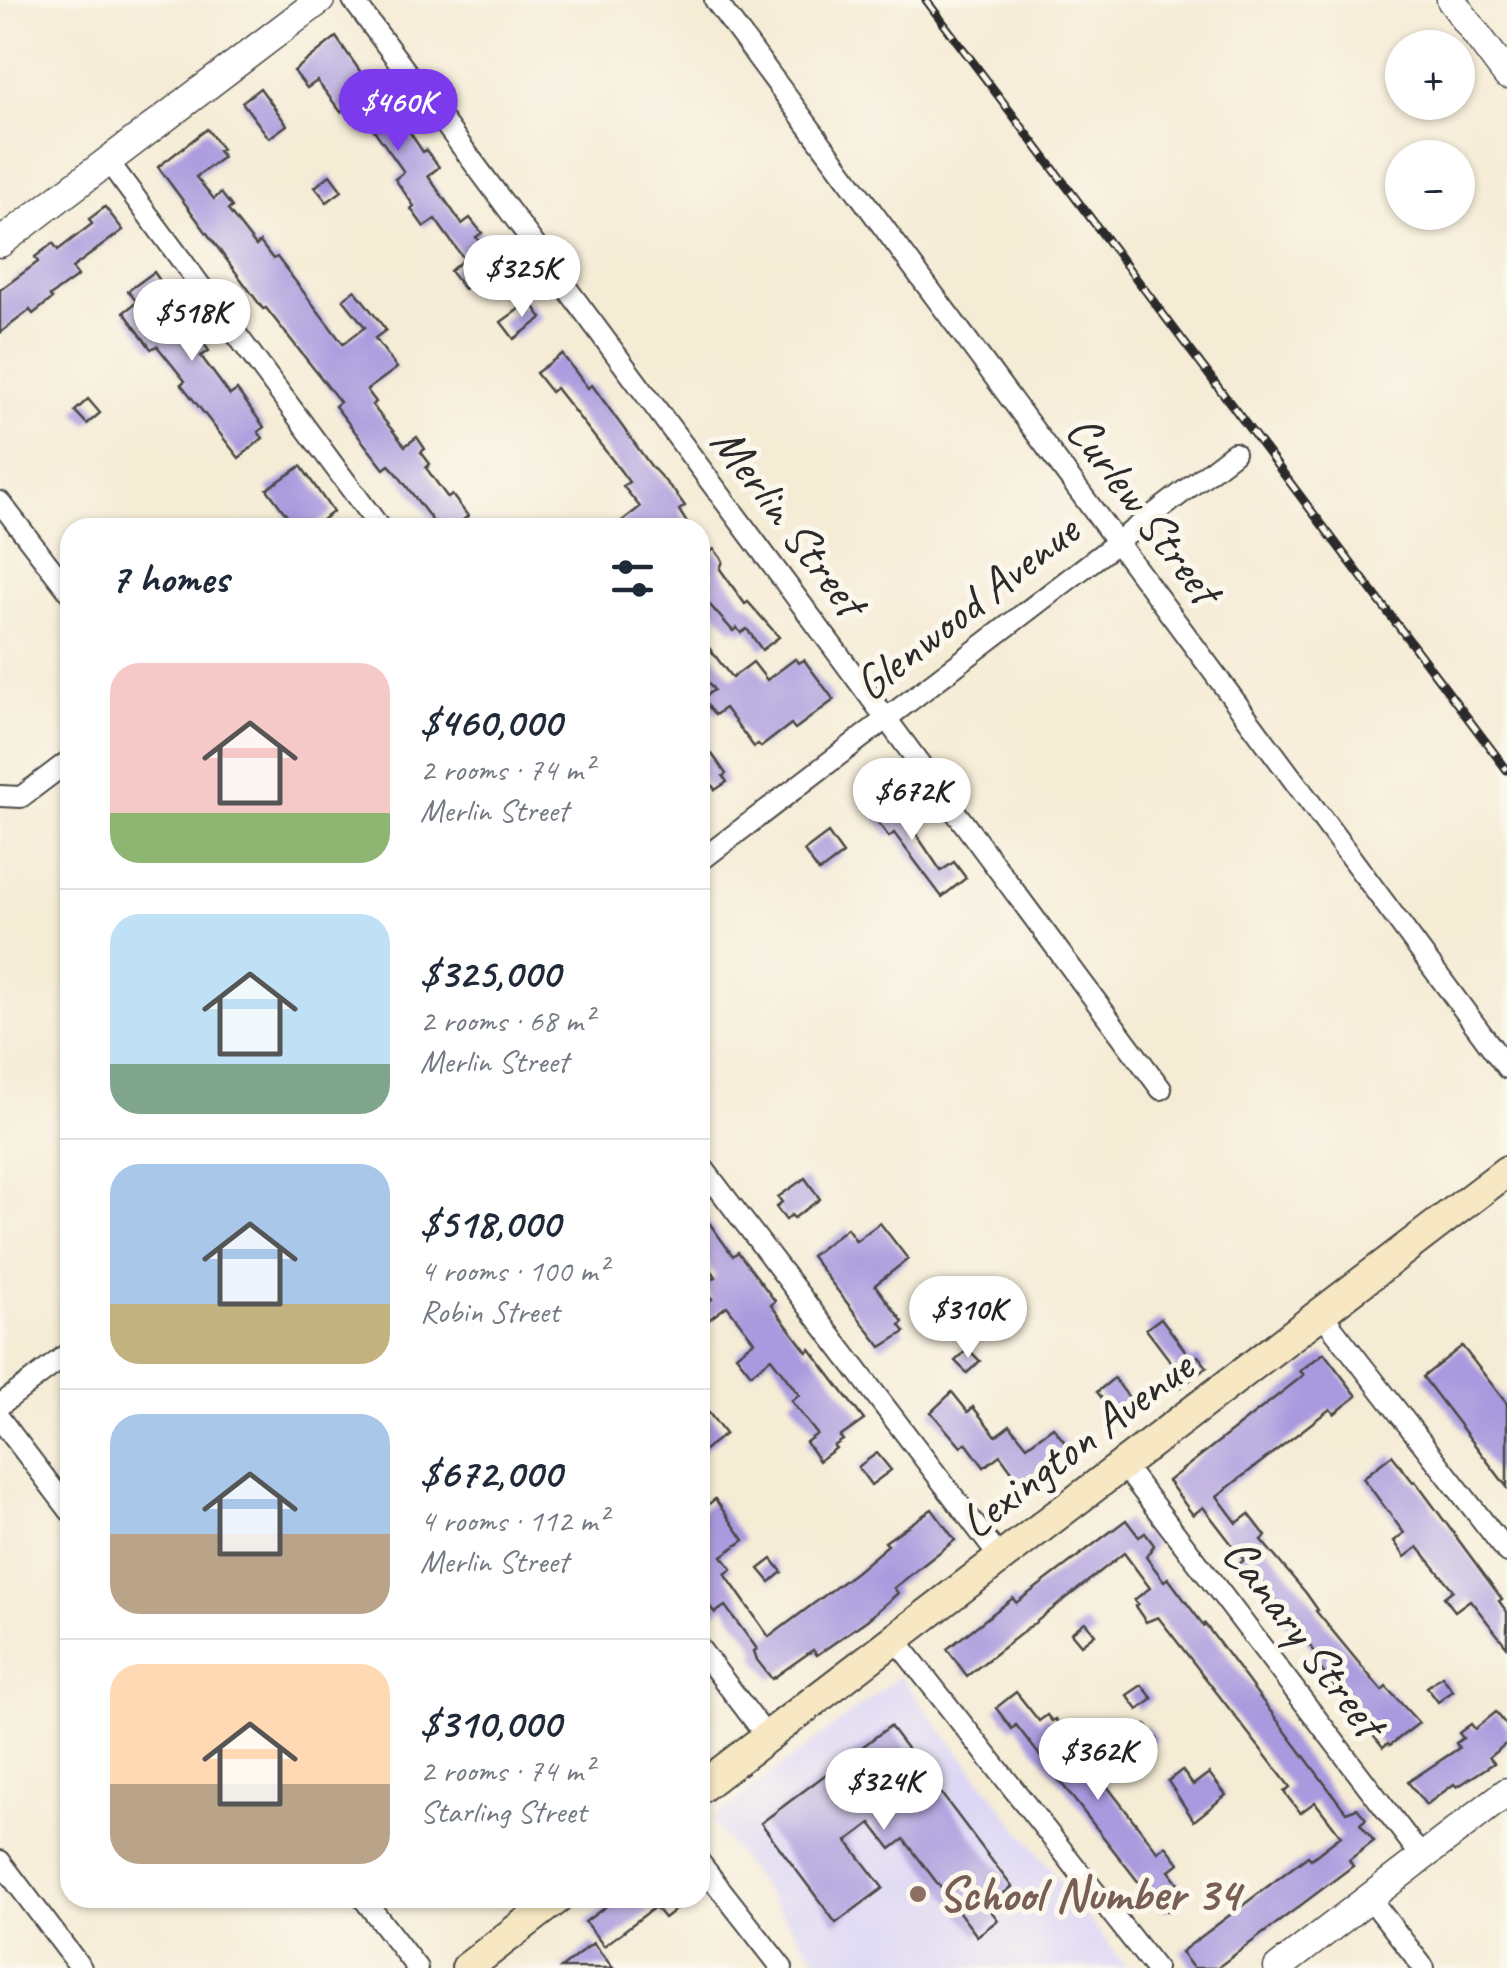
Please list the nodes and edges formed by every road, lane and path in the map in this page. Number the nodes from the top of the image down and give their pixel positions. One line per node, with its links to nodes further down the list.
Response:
1 (320, 0): 6 (street)
2 (353, 0): 13 (street, Merlin Street)
3 (715, 0): 11 (street, Curlew Street)
4 (1451, 0): 5 (street)
5 (1507, 75)
6 (108, 161): 7 (street); 10 (street)
7 (0, 242)
8 (1234, 454): 11 (street, Glenwood Avenue)
9 (0, 502): 12 (street)
10 (373, 518)
11 (1118, 541): 13 (street, Glenwood Avenue); 17 (street, Curlew Street)
12 (60, 580)
13 (886, 719): 16 (street, Glenwood Avenue); 18 (street, Merlin Street)
14 (60, 768): 15 (street)
15 (0, 796)
16 (710, 853)
17 (1507, 1068)
18 (1161, 1089)
19 (1507, 1171): 21 (main road, Lexington Avenue)
20 (710, 1177): 28 (street)
21 (1321, 1313): 25 (main road, Lexington Avenue); 27 (street)
22 (60, 1360): 23 (street)
23 (0, 1405)
24 (0, 1419): 26 (street)
25 (1123, 1465): 28 (main road, Lexington Avenue); 34 (street, Canary Street)
26 (60, 1498)
27 (1507, 1552)
28 (1000, 1558): 29 (main road, Lexington Avenue)
29 (895, 1639): 31 (main road, Lexington Avenue); 44 (street)
30 (710, 1661): 31 (street)
31 (767, 1737): 32 (main road, Lexington Avenue)
32 (710, 1780)
33 (1507, 1792): 34 (street)
34 (1422, 1857): 37 (street)
35 (0, 1861): 40 (street)
36 (710, 1877): 43 (street)
37 (1369, 1897): 45 (street); 46 (street)
38 (371, 1908): 41 (street)
39 (545, 1908): 42 (main road)
40 (80, 1968)
41 (417, 1968)
42 (467, 1968)
43 (782, 1968)
44 (1155, 1968)
45 (1278, 1968)
46 (1424, 1968)

